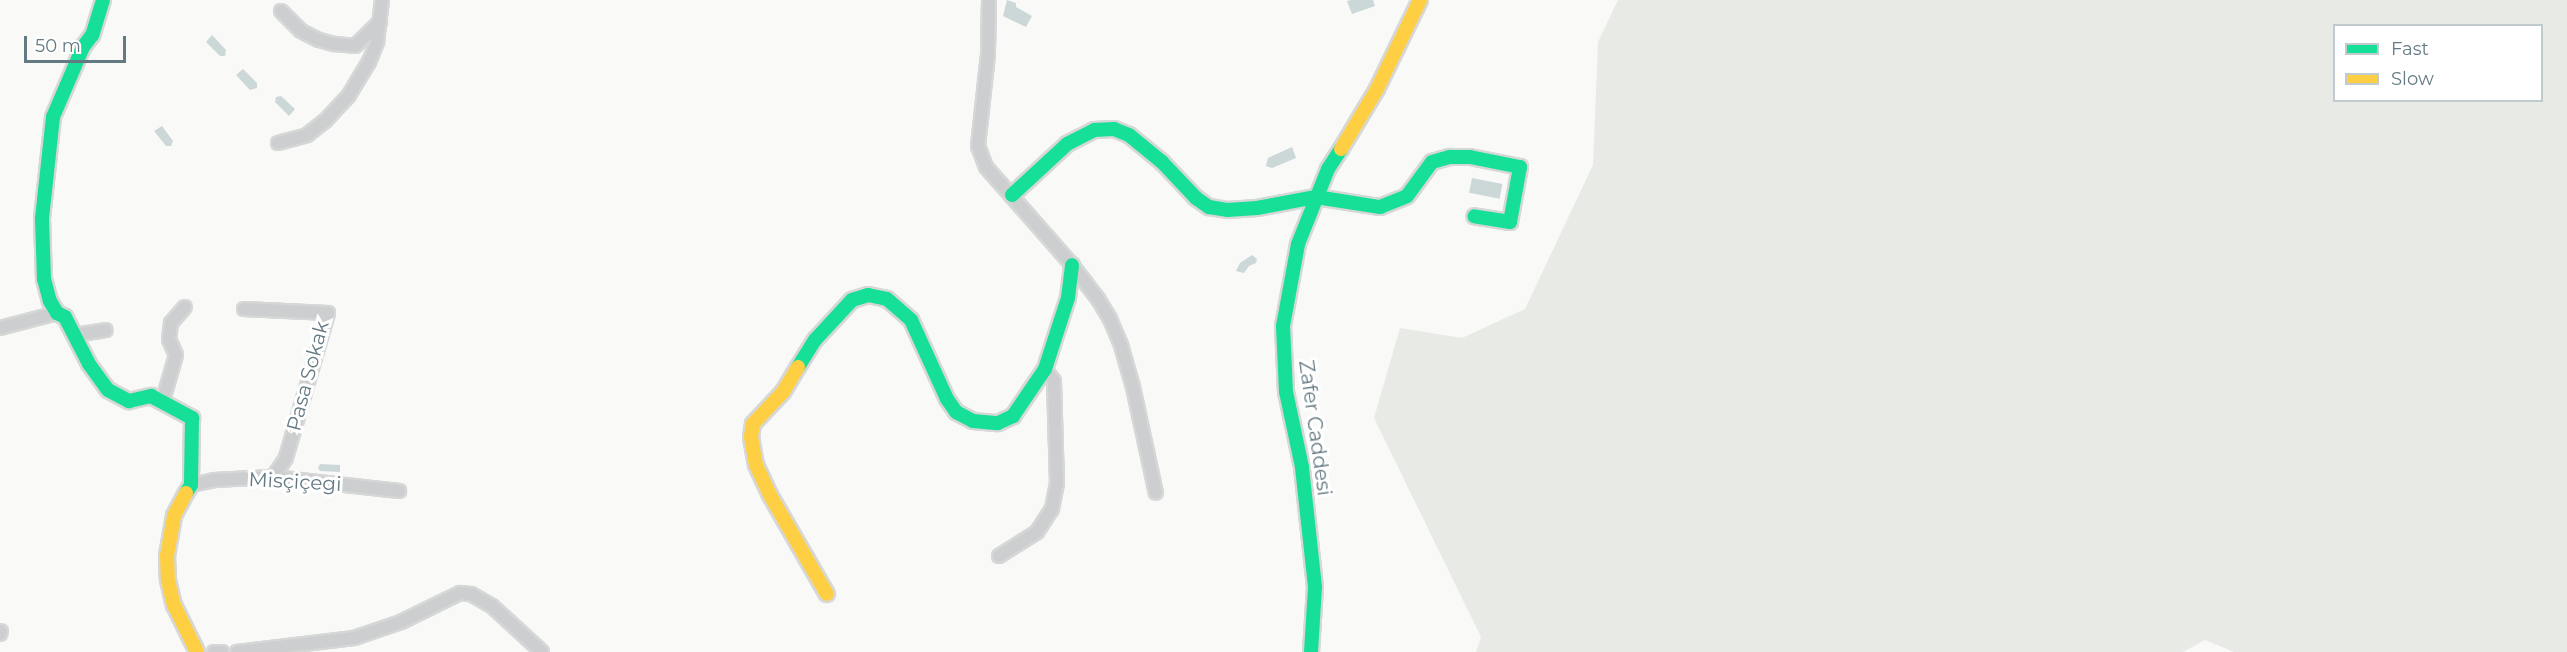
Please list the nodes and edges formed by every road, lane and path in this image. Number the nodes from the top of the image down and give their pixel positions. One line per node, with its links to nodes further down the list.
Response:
1 (103, 0): 16 (street)
2 (382, 0): 8 (street)
3 (988, 0): 10 (street)
4 (1411, 0): 7 (street, Zafer Caddesi)
5 (1420, 0): 7 (street, Zafer Caddesi)
6 (281, 11): 8 (street)
7 (1408, 21): 11 (street, Zafer Caddesi)
8 (380, 22): 9 (street)
9 (278, 143)
10 (1012, 195): 11 (street); 13 (street)
11 (1316, 197): 12 (street); 33 (street, Zafer Caddesi)
12 (1474, 216)
13 (1072, 265): 20 (street); 25 (street)
14 (185, 307): 21 (street)
15 (244, 309): 22 (street, Pasa Sokak)
16 (57, 314): 17 (street); 19 (street)
17 (0, 330)
18 (106, 330): 19 (street)
19 (75, 334): 21 (street)
20 (1045, 369): 26 (street); 27 (street)
21 (163, 400): 23 (street)
22 (273, 477): 23 (street, Misçiçegi); 24 (street, Misçiçegi)
23 (191, 485): 28 (street)
24 (399, 491)
25 (1156, 493)
26 (999, 556)
27 (827, 594)
28 (197, 652)
29 (214, 652): 30 (street)
30 (222, 652)
31 (237, 652): 32 (street)
32 (542, 652)
33 (1311, 652)

